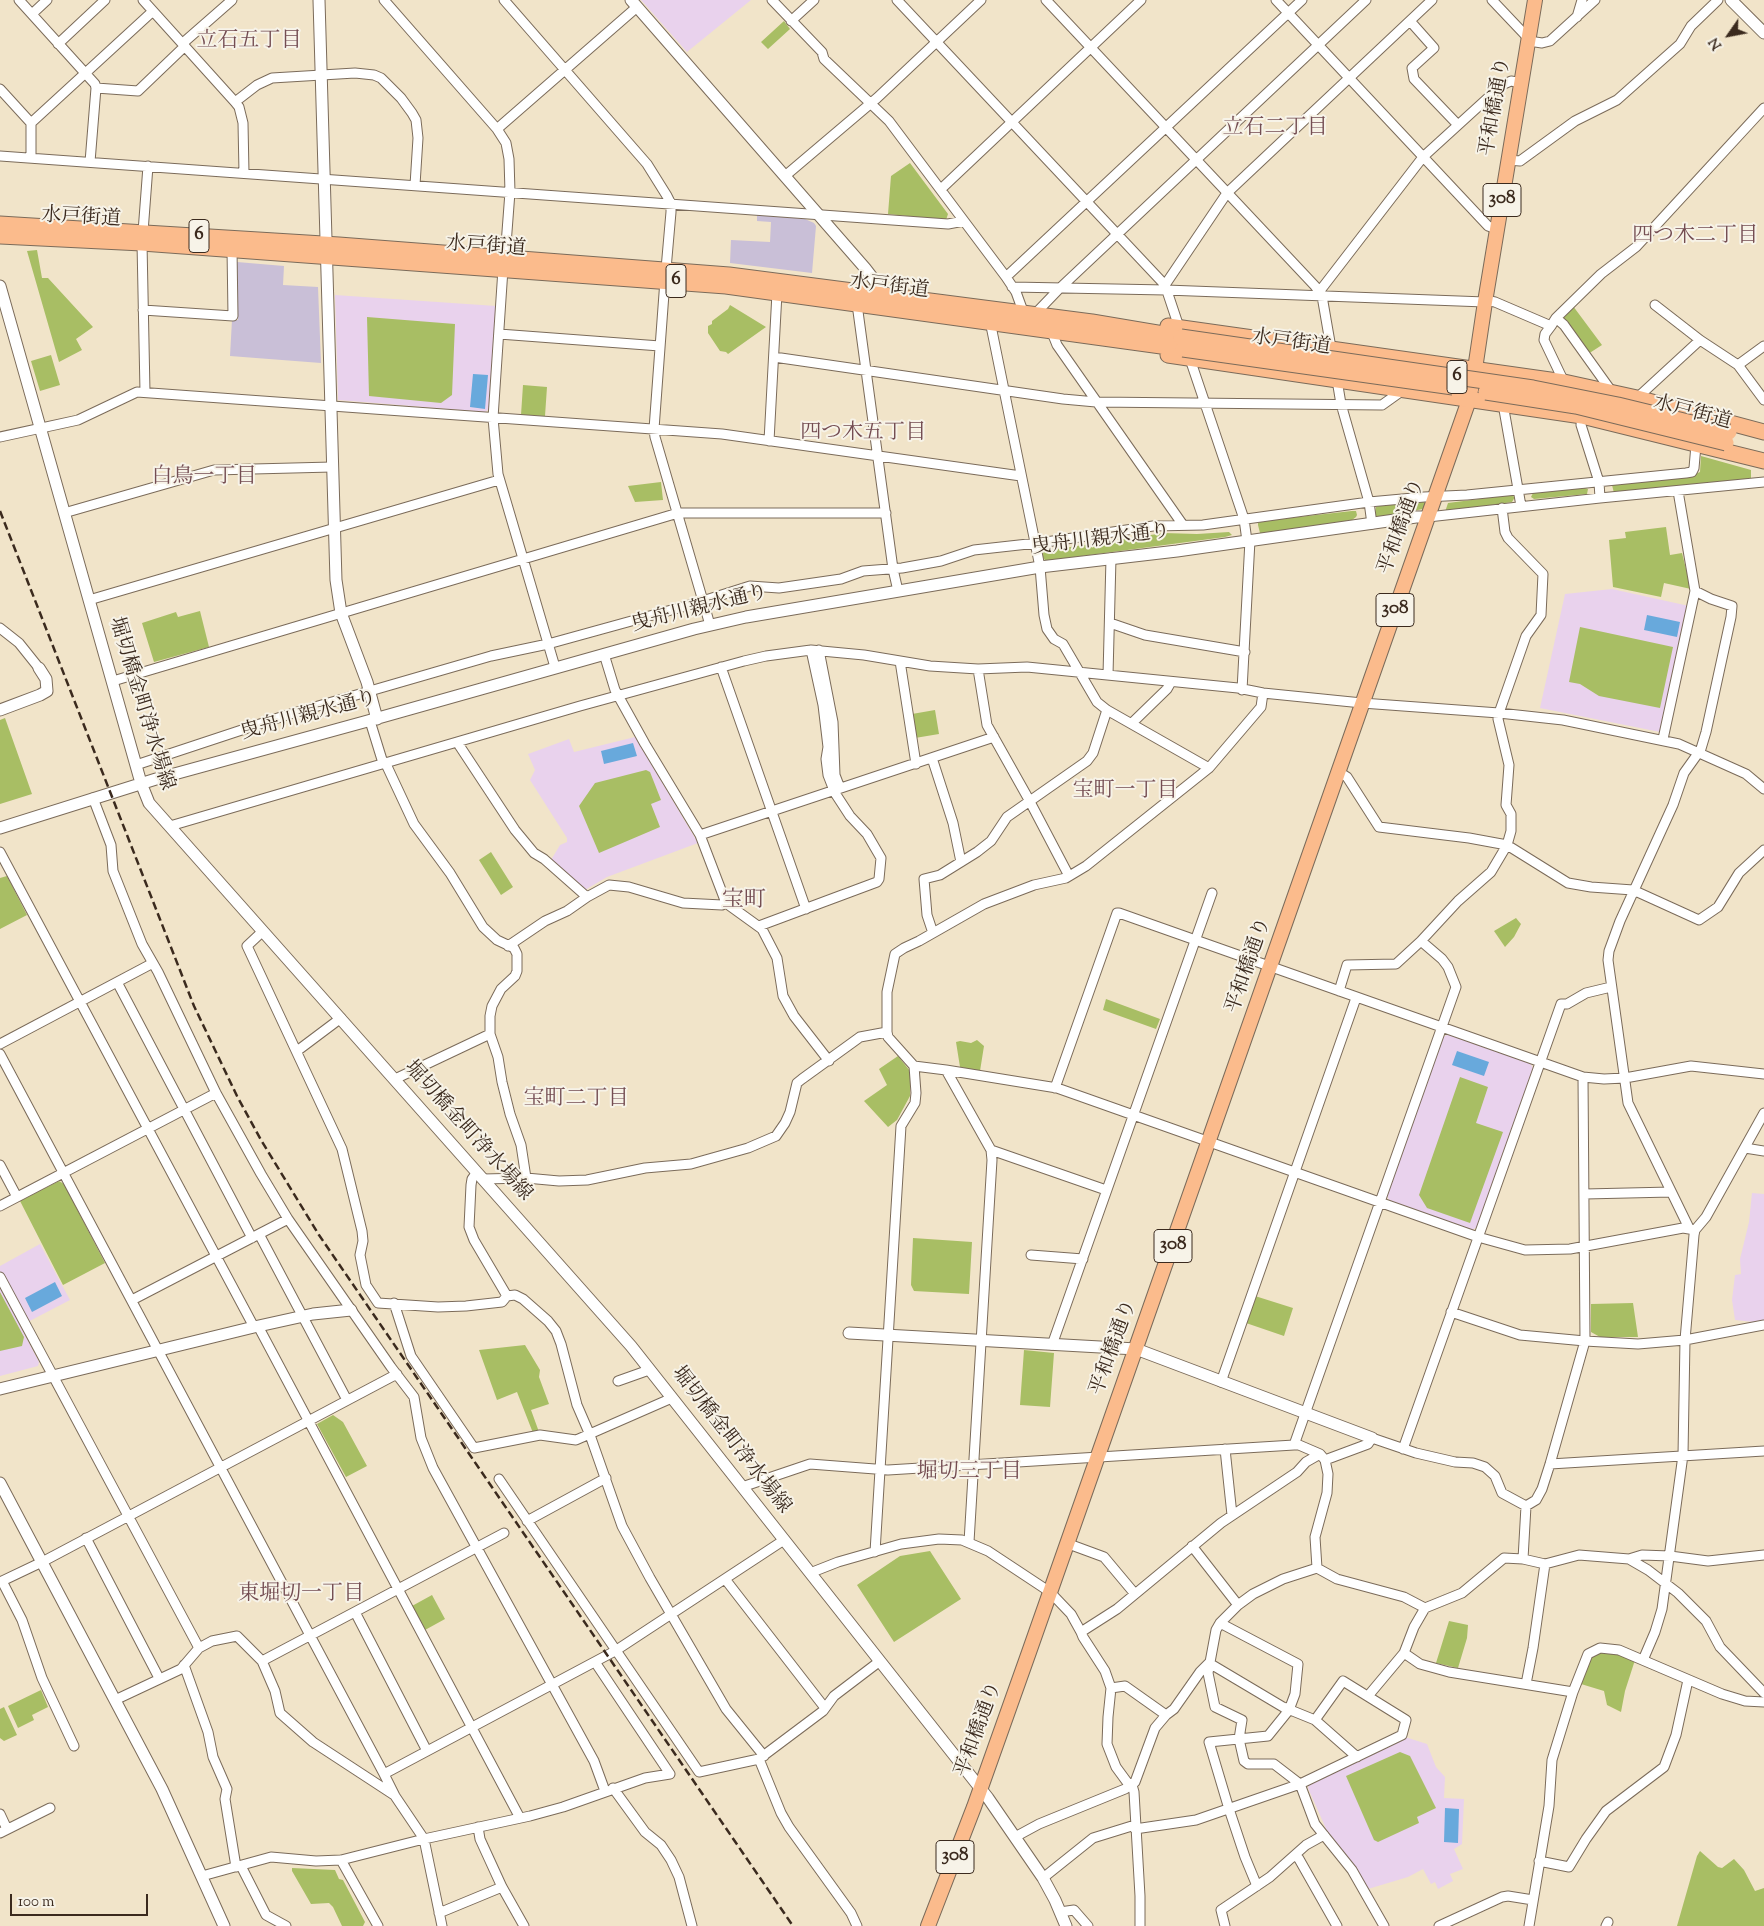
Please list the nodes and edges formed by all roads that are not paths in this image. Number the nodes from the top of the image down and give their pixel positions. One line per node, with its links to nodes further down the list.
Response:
1 (20, 0): 28 (street)
2 (47, 0): 28 (street)
3 (105, 0): 35 (street)
4 (143, 0): 26 (street)
5 (232, 0): 36 (street)
6 (319, 0): 41 (street)
7 (384, 0): 53 (street)
8 (504, 0): 39 (street)
9 (772, 0): 30 (street)
10 (814, 0): 30 (street)
11 (897, 0): 34 (street)
12 (981, 0): 34 (street)
13 (1046, 0): 38 (street)
14 (1141, 0): 38 (street)
15 (1276, 0): 27 (street)
16 (1302, 0): 27 (street)
17 (1366, 0): 37 (street)
18 (1432, 0): 31 (street)
19 (1492, 0): 33 (street)
20 (1536, 0): 33 (main road, 平和橋通り / 308)
21 (1582, 0): 29 (street)
22 (1595, 0): 29 (street)
23 (1718, 0): 58 (street)
24 (1731, 0): 32 (street)
25 (634, 4): 39 (street); 62 (street)
26 (153, 11): 36 (street); 40 (street)
27 (1288, 13): 37 (street); 52 (street)
28 (32, 14): 35 (street)
29 (1577, 17): 33 (street)
30 (791, 21): 47 (street)
31 (1410, 21): 42 (street); 51 (street)
32 (1764, 33)
33 (1529, 40): 43 (main road, 平和橋通り / 308)
34 (936, 43): 47 (street); 49 (street)
35 (58, 44): 40 (street)
36 (184, 45): 44 (street); 46 (street)
37 (1318, 45): 42 (street); 57 (street)
38 (1091, 47): 49 (street); 52 (street)
39 (565, 70): 53 (street); 69 (street)
40 (84, 73): 44 (street); 50 (street)
41 (321, 74): 46 (street); 63 (street); 64 (street)
42 (1348, 78): 55 (street); 67 (street)
43 (1522, 83): 51 (street); 58 (main road, 平和橋通り / 308)
44 (96, 88): 59 (street)
45 (0, 89): 50 (street)
46 (235, 102): 61 (street)
47 (870, 103): 62 (street); 65 (street)
48 (1764, 108): 93 (street)
49 (1011, 122): 65 (street); 68 (street)
50 (31, 123): 56 (street)
51 (1458, 125): 55 (street)
52 (1166, 128): 57 (street); 68 (street)
53 (497, 129): 66 (street)
54 (0, 156): 56 (street)
55 (1423, 157): 73 (street); 87 (street)
56 (31, 158): 59 (street)
57 (1196, 160): 67 (street); 74 (street)
58 (1508, 160): 73 (main road, 平和橋通り / 308)
59 (90, 162): 60 (street)
60 (148, 166): 61 (street); 76 (street)
61 (244, 173): 63 (street)
62 (785, 176): 70 (street)
63 (324, 179): 64 (street); 78 (street)
64 (415, 185): 66 (street)
65 (941, 189): 71 (street)
66 (510, 192): 69 (street); 79 (street)
67 (1227, 193): 84 (street); 87 (street)
68 (1086, 202): 74 (street); 81 (street)
69 (671, 204): 70 (street); 80 (street)
70 (819, 215): 71 (street); 88 (street)
71 (964, 221): 81 (street)
72 (0, 224): 76 (highway, 水戸街道 / 6)
73 (1497, 229): 89 (main road, 平和橋通り / 308)
74 (1117, 235): 84 (street); 85 (street)
75 (0, 236): 76 (highway, 水戸街道 / 6)
76 (142, 237): 77 (highway, 水戸街道 / 6); 78 (highway, 水戸街道 / 6); 91 (street)
77 (232, 249): 78 (highway, 水戸街道 / 6); 91 (street)
78 (327, 250): 79 (highway, 水戸街道 / 6); 121 (street)
79 (504, 264): 80 (highway, 水戸街道 / 6); 98 (street)
80 (665, 275): 86 (highway, 水戸街道 / 6); 88 (highway, 水戸街道 / 6); 101 (street)
81 (1006, 277): 83 (street)
82 (0, 286): 124 (street, 堀切橋金町浄水場線)
83 (1012, 287): 85 (street); 92 (street)
84 (1165, 288): 85 (street); 87 (street); 100 (street)
85 (1059, 289): 92 (street)
86 (777, 292): 88 (highway, 水戸街道 / 6); 104 (street)
87 (1321, 294): 89 (street); 103 (street)
88 (870, 299): 92 (highway, 水戸街道 / 6); 94 (highway, 水戸街道 / 6); 107 (street)
89 (1485, 301): 95 (street); 106 (main road, 平和橋通り / 308)
90 (1655, 305): 99 (street)
91 (144, 310): 112 (street)
92 (1029, 314): 96 (highway, 水戸街道 / 6)
93 (1556, 318): 95 (street); 113 (street)
94 (990, 321): 97 (highway, 水戸街道 / 6); 110 (street)
95 (1550, 326): 109 (street)
96 (1092, 329): 97 (highway, 水戸街道 / 6); 100 (highway, 水戸街道 / 6); 100 (highway)
97 (1051, 330): 117 (street)
98 (499, 334): 101 (street); 123 (street)
99 (1700, 340): 105 (street); 114 (street)
100 (1183, 343): 103 (highway); 108 (highway); 118 (street); 128 (highway, 水戸街道 / 6, bridge)
101 (660, 346): 125 (street)
102 (1764, 346): 105 (street)
103 (1331, 348): 106 (highway)
104 (774, 358): 107 (street); 129 (street)
105 (1738, 365): 116 (street)
106 (1475, 369): 109 (highway); 115 (main road, 平和橋通り / 308)
107 (867, 371): 110 (street); 133 (street)
108 (1337, 380): 111 (highway); 119 (street)
109 (1564, 382): 113 (highway)
110 (1005, 390): 117 (street); 136 (street)
111 (1403, 390): 115 (highway); 119 (street)
112 (145, 392): 121 (street); 124 (street)
113 (1612, 392): 114 (highway)
114 (1637, 398): 126 (highway)
115 (1469, 400): 120 (highway); 142 (main road, 平和橋通り / 308)
116 (1764, 400)
117 (1096, 402): 118 (street); 153 (street)
118 (1204, 402): 119 (street); 151 (street)
119 (1342, 404): 144 (street)
120 (1503, 404): 122 (highway); 140 (street)
121 (330, 406): 123 (street); 135 (street)
122 (1582, 416): 131 (highway); 138 (street)
123 (493, 418): 125 (street); 137 (street)
124 (40, 429): 127 (street); 147 (street, 堀切橋金町浄水場線)
125 (654, 429): 129 (street); 148 (street)
126 (1764, 432)
127 (0, 437)
128 (1728, 437): 130 (highway, 水戸街道 / 6); 132 (highway, 水戸街道 / 6)
129 (769, 440): 133 (street)
130 (1764, 440)
131 (1696, 445): 134 (highway); 138 (street)
132 (1764, 454)
133 (878, 456): 136 (street); 149 (street)
134 (1764, 461)
135 (332, 467): 147 (street); 154 (street)
136 (1021, 476): 156 (street)
137 (499, 480): 154 (street); 158 (street)
138 (1598, 482): 140 (street); 143 (street)
139 (1764, 482): 141 (street)
140 (1518, 490): 142 (street); 145 (street)
141 (1678, 491): 143 (street); 162 (street)
142 (1436, 497): 144 (street); 150 (main road, 平和橋通り / 308)
143 (1600, 498): 145 (street)
144 (1369, 502): 151 (street); 152 (street)
145 (1522, 506): 146 (street)
146 (1502, 508): 150 (street); 189 (street)
147 (64, 513): 163 (street, 堀切橋金町浄水場線)
148 (678, 513): 149 (street); 158 (street); 164 (street)
149 (886, 513): 160 (street)
150 (1428, 517): 152 (street, 曳舟川親水通り); 186 (main road, 平和橋通り / 308)
151 (1244, 519): 153 (street); 155 (street)
152 (1372, 524): 155 (street, 曳舟川親水通り)
153 (1183, 525): 156 (street)
154 (334, 528): 163 (street); 165 (street)
155 (1248, 540): 157 (street, 曳舟川親水通り); 171 (street)
156 (1034, 544): 159 (street); 160 (street)
157 (1111, 558): 159 (street, 曳舟川親水通り); 166 (street)
158 (523, 559): 165 (street); 169 (street)
159 (1040, 567): 161 (street, 曳舟川親水通り); 178 (street)
160 (893, 569): 161 (street); 164 (street)
161 (898, 591): 167 (street, 曳舟川親水通り)
162 (1695, 591): 193 (street); 195 (street)
163 (89, 600): 180 (street, 堀切橋金町浄水場線)
164 (704, 601): 167 (street); 169 (street)
165 (341, 613): 180 (street); 183 (street)
166 (1110, 623): 171 (street); 179 (street)
167 (710, 625): 172 (street, 曳舟川親水通り)
168 (0, 628): 176 (street)
169 (548, 644): 174 (street); 183 (street)
170 (815, 650): 173 (street); 175 (street); 203 (street)
171 (1244, 652): 182 (street)
172 (604, 654): 174 (street, 曳舟川親水通り); 185 (street)
173 (900, 661): 177 (street); 198 (street)
174 (555, 667): 190 (street, 曳舟川親水通り)
175 (721, 667): 185 (street); 207 (street)
176 (39, 668): 187 (street)
177 (978, 668): 178 (street); 192 (street)
178 (1081, 673): 179 (street); 188 (street)
179 (1108, 675): 181 (street)
180 (113, 681): 199 (street, 堀切橋金町浄水場線)
181 (1171, 682): 182 (street); 191 (street)
182 (1242, 690): 184 (street)
183 (369, 692): 190 (street); 199 (street)
184 (1263, 693): 186 (street); 200 (street)
185 (618, 696): 194 (street); 210 (street)
186 (1362, 703): 189 (street); 201 (main road, 平和橋通り / 308)
187 (0, 710)
188 (1107, 710): 191 (street); 206 (street)
189 (1499, 713): 193 (street); 211 (street)
190 (373, 720): 197 (street); 202 (street, 曳舟川親水通り)
191 (1132, 723): 200 (street)
192 (994, 737): 196 (street); 206 (street)
193 (1663, 739): 195 (street)
194 (456, 742): 197 (street); 218 (street)
195 (1700, 752): 204 (street); 216 (street)
196 (932, 758): 198 (street); 214 (street)
197 (384, 763): 208 (street); 226 (street)
198 (916, 764): 203 (street)
199 (136, 765): 202 (street, 堀切橋金町浄水場線)
200 (1209, 768): 215 (street)
201 (1338, 772): 211 (street); 228 (main road, 平和橋通り / 308)
202 (141, 783): 205 (street, 曳舟川親水通り); 208 (street, 堀切橋金町浄水場線)
203 (837, 789): 207 (street); 220 (street)
204 (1764, 789)
205 (93, 798): 209 (street, 曳舟川親水通り); 227 (street)
206 (1030, 802): 214 (street); 215 (street)
207 (772, 811): 210 (street); 220 (street)
208 (170, 826): 222 (street, 堀切橋金町浄水場線)
209 (0, 828)
210 (700, 835): 219 (street)
211 (1507, 845): 216 (street); 224 (street)
212 (1764, 851): 216 (street)
213 (0, 852): 233 (street)
214 (961, 862): 223 (street)
215 (1069, 876): 223 (street)
216 (1633, 890): 230 (street)
217 (1212, 894): 225 (street)
218 (587, 897): 219 (street); 226 (street)
219 (726, 903): 221 (street)
220 (806, 909): 221 (street)
221 (759, 926): 241 (street)
222 (263, 931): 234 (street, 堀切橋金町浄水場線); 239 (street)
223 (933, 933): 236 (street)
224 (1421, 940): 231 (street); 235 (street)
225 (1195, 941): 228 (street); 249 (street); 253 (street)
226 (508, 946): 237 (street)
227 (153, 963): 229 (street); 250 (street)
228 (1270, 968): 231 (street); 255 (main road, 平和橋通り / 308)
229 (117, 982): 233 (street); 251 (street)
230 (1612, 987): 242 (street); 247 (street)
231 (1338, 991): 232 (street)
232 (1356, 998): 235 (street); 261 (street)
233 (79, 1002): 238 (street); 254 (street)
234 (340, 1018): 239 (street); 248 (street, 堀切橋金町浄水場線)
235 (1442, 1028): 242 (street); 268 (street)
236 (887, 1032): 241 (street); 243 (street)
237 (490, 1034): 248 (street); 263 (street)
238 (0, 1044)
239 (297, 1051): 281 (street)
240 (0, 1054): 260 (street)
241 (829, 1061): 263 (street)
242 (1540, 1062): 246 (street); 273 (street)
243 (914, 1066): 244 (street); 288 (street)
244 (946, 1070): 249 (street); 257 (street)
245 (1764, 1074): 247 (street)
246 (1583, 1077): 247 (street); 266 (street)
247 (1625, 1078): 265 (street)
248 (395, 1079): 262 (street, 堀切橋金町浄水場線)
249 (1055, 1088): 253 (street)
250 (216, 1093): 251 (street); 270 (street)
251 (184, 1110): 254 (street); 272 (street)
252 (1764, 1113): 256 (street)
253 (1134, 1115): 255 (street); 264 (street)
254 (147, 1129): 260 (street); 276 (street)
255 (1208, 1142): 261 (street); 293 (main road, 平和橋通り / 308)
256 (1745, 1148): 258 (street); 271 (street)
257 (991, 1150): 264 (street); 289 (street)
258 (1764, 1151)
259 (0, 1165): 267 (street)
260 (64, 1172): 267 (street); 280 (street)
261 (1295, 1172): 268 (street); 299 (street)
262 (480, 1175): 263 (street); 279 (street); 295 (street, 堀切橋金町浄水場線)
263 (526, 1178)
264 (1106, 1190): 277 (street)
265 (1670, 1192): 266 (street); 271 (street)
266 (1584, 1194): 274 (street)
267 (17, 1197): 269 (street)
268 (1380, 1203): 273 (street); 303 (street)
269 (0, 1206)
270 (288, 1219): 272 (street); 282 (street)
271 (1692, 1229): 274 (street); 290 (street)
272 (256, 1236): 276 (street); 284 (street)
273 (1478, 1237): 274 (street); 283 (street)
274 (1585, 1246): 291 (street)
275 (1031, 1255): 277 (street)
276 (216, 1257): 280 (street); 286 (street)
277 (1083, 1259): 292 (street)
278 (0, 1277): 297 (street)
279 (507, 1296): 281 (street); 305 (street)
280 (132, 1300): 294 (street)
281 (394, 1303): 305 (street)
282 (351, 1310): 284 (street); 296 (street)
283 (1451, 1312): 291 (street); 309 (street)
284 (302, 1316): 286 (street); 302 (street)
285 (1764, 1325): 290 (street)
286 (256, 1327): 294 (street); 304 (street)
287 (849, 1333): 288 (street)
288 (889, 1335): 289 (street); 317 (street)
289 (981, 1340): 292 (street); 314 (street)
290 (1685, 1340): 291 (street); 311 (street)
291 (1585, 1342): 315 (street)
292 (1052, 1345): 293 (street)
293 (1136, 1349): 299 (street); 312 (main road, 平和橋通り / 308)
294 (159, 1350): 297 (street); 316 (street)
295 (649, 1370): 298 (street); 301 (street, 堀切橋金町浄水場線)
296 (397, 1374): 302 (street); 332 (street)
297 (54, 1376): 300 (street); 324 (street)
298 (618, 1381)
299 (1221, 1382): 303 (street)
300 (0, 1389)
301 (672, 1398): 305 (street); 321 (street, 堀切橋金町浄水場線)
302 (347, 1400): 304 (street)
303 (1306, 1413): 306 (street); 307 (street)
304 (308, 1420): 316 (street); 345 (street)
305 (590, 1435): 318 (street)
306 (1372, 1438): 309 (street); 313 (street)
307 (1294, 1445): 308 (street); 313 (street)
308 (1225, 1449): 312 (street); 323 (street)
309 (1403, 1449): 322 (street)
310 (1764, 1451): 311 (street)
311 (1683, 1455): 315 (street); 335 (street)
312 (1097, 1457): 314 (street); 330 (main road, 平和橋通り / 308)
313 (1322, 1457): 323 (street); 340 (street)
314 (974, 1464): 317 (street); 329 (street)
315 (1550, 1464): 322 (street)
316 (221, 1467): 324 (street); 354 (street)
317 (880, 1470): 321 (street); 333 (street)
318 (606, 1478): 325 (street); 351 (street)
319 (499, 1479): 325 (street)
320 (0, 1483): 338 (street)
321 (742, 1487): 328 (street, 堀切橋金町浄水場線)
322 (1526, 1506): 336 (street)
323 (1232, 1515): 331 (street)
324 (128, 1516): 327 (street); 355 (street)
325 (527, 1521): 356 (street)
326 (504, 1532): 332 (street)
327 (86, 1538): 338 (street); 364 (street)
328 (784, 1540): 341 (street, 堀切橋金町浄水場線); 342 (street)
329 (969, 1542): 333 (street); 346 (street)
330 (1066, 1543): 346 (main road, 平和橋通り / 308); 347 (street)
331 (1192, 1546): 347 (street); 348 (street)
332 (476, 1548): 345 (street); 366 (street)
333 (875, 1552): 341 (street)
334 (1764, 1555): 335 (street)
335 (1670, 1556): 337 (street); 344 (street)
336 (1523, 1559): 339 (street); 349 (street)
337 (1629, 1559): 339 (street); 344 (street)
338 (42, 1562): 343 (street); 372 (street)
339 (1545, 1564): 367 (street)
340 (1317, 1568): 348 (street); 349 (street)
341 (810, 1573): 360 (street, 堀切橋金町浄水場線)
342 (725, 1579): 351 (street); 374 (street)
343 (1, 1581): 380 (street)
344 (1666, 1583): 358 (street); 370 (street)
345 (398, 1589): 350 (street); 378 (street)
346 (1050, 1592): 353 (street); 387 (main road, 平和橋通り / 308)
347 (1135, 1594): 353 (street)
348 (1238, 1605): 352 (street)
349 (1425, 1608): 357 (street)
350 (355, 1612): 354 (street); 381 (street)
351 (671, 1614): 356 (street); 382 (street)
352 (1220, 1623): 362 (street); 375 (street)
353 (1081, 1632): 368 (street)
354 (310, 1636): 359 (street); 384 (street)
355 (198, 1648): 359 (street); 363 (street)
356 (615, 1651): 361 (street); 382 (street)
357 (1404, 1653): 367 (street); 371 (street)
358 (1644, 1660): 365 (street); 369 (street)
359 (262, 1661): 389 (street)
360 (880, 1661): 374 (street); 387 (street, 堀切橋金町浄水場線)
361 (595, 1662): 366 (street); 388 (street)
362 (1210, 1663): 375 (street); 376 (street); 379 (street)
363 (184, 1664): 364 (street); 403 (street)
364 (159, 1678): 372 (street)
365 (1688, 1680): 373 (street); 402 (street)
366 (551, 1684): 378 (street); 388 (street)
367 (1526, 1684): 369 (street)
368 (1111, 1688): 376 (street); 386 (street)
369 (1573, 1692): 402 (street)
370 (1764, 1693)
371 (1368, 1696): 377 (street); 383 (street)
372 (115, 1700): 404 (street)
373 (1764, 1702)
374 (825, 1708): 382 (street)
375 (1289, 1710): 377 (street); 379 (street)
376 (1166, 1715): 386 (street)
377 (1315, 1720): 383 (street)
378 (472, 1727): 381 (street); 393 (street)
379 (1239, 1739): 385 (street); 391 (street)
380 (74, 1746)
381 (427, 1751): 384 (street)
382 (761, 1757): 417 (street)
383 (1357, 1757): 385 (street)
384 (384, 1774): 389 (street)
385 (1300, 1784): 391 (street); 397 (street)
386 (1132, 1785): 395 (street); 398 (street)
387 (981, 1788): 398 (street, 堀切橋金町浄水場線); 418 (main road, 平和橋通り / 308)
388 (609, 1790): 393 (street); 416 (street)
389 (395, 1796): 399 (street)
390 (50, 1808): 396 (street)
391 (1229, 1809): 395 (street); 406 (street)
392 (0, 1814): 396 (street)
393 (520, 1818): 394 (street)
394 (478, 1827): 399 (street); 407 (street)
395 (1135, 1827): 405 (street); 421 (street)
396 (4, 1831)
397 (1324, 1835): 400 (street); 424 (street)
398 (1015, 1837): 405 (street, 堀切橋金町浄水場線)
399 (424, 1839): 401 (street); 410 (street)
400 (1295, 1855): 406 (street); 423 (street)
401 (341, 1860): 403 (street); 413 (street)
402 (1539, 1862): 408 (street)
403 (239, 1867): 404 (street); 412 (street)
404 (202, 1876): 411 (street)
405 (1043, 1878): 409 (street, 堀切橋金町浄水場線)
406 (1257, 1886): 422 (street)
407 (502, 1888): 410 (street); 415 (street)
408 (1533, 1900): 425 (street); 426 (street)
409 (1060, 1912): 419 (street, 堀切橋金町浄水場線); 420 (street)
410 (439, 1913): 414 (street)
411 (224, 1926)
412 (286, 1926)
413 (378, 1926)
414 (442, 1926)
415 (524, 1926)
416 (692, 1926)
417 (857, 1926)
418 (928, 1926)
419 (1066, 1926)
420 (1088, 1926)
421 (1140, 1926)
422 (1225, 1926)
423 (1337, 1926)
424 (1384, 1926)
425 (1439, 1926)
426 (1529, 1926)

